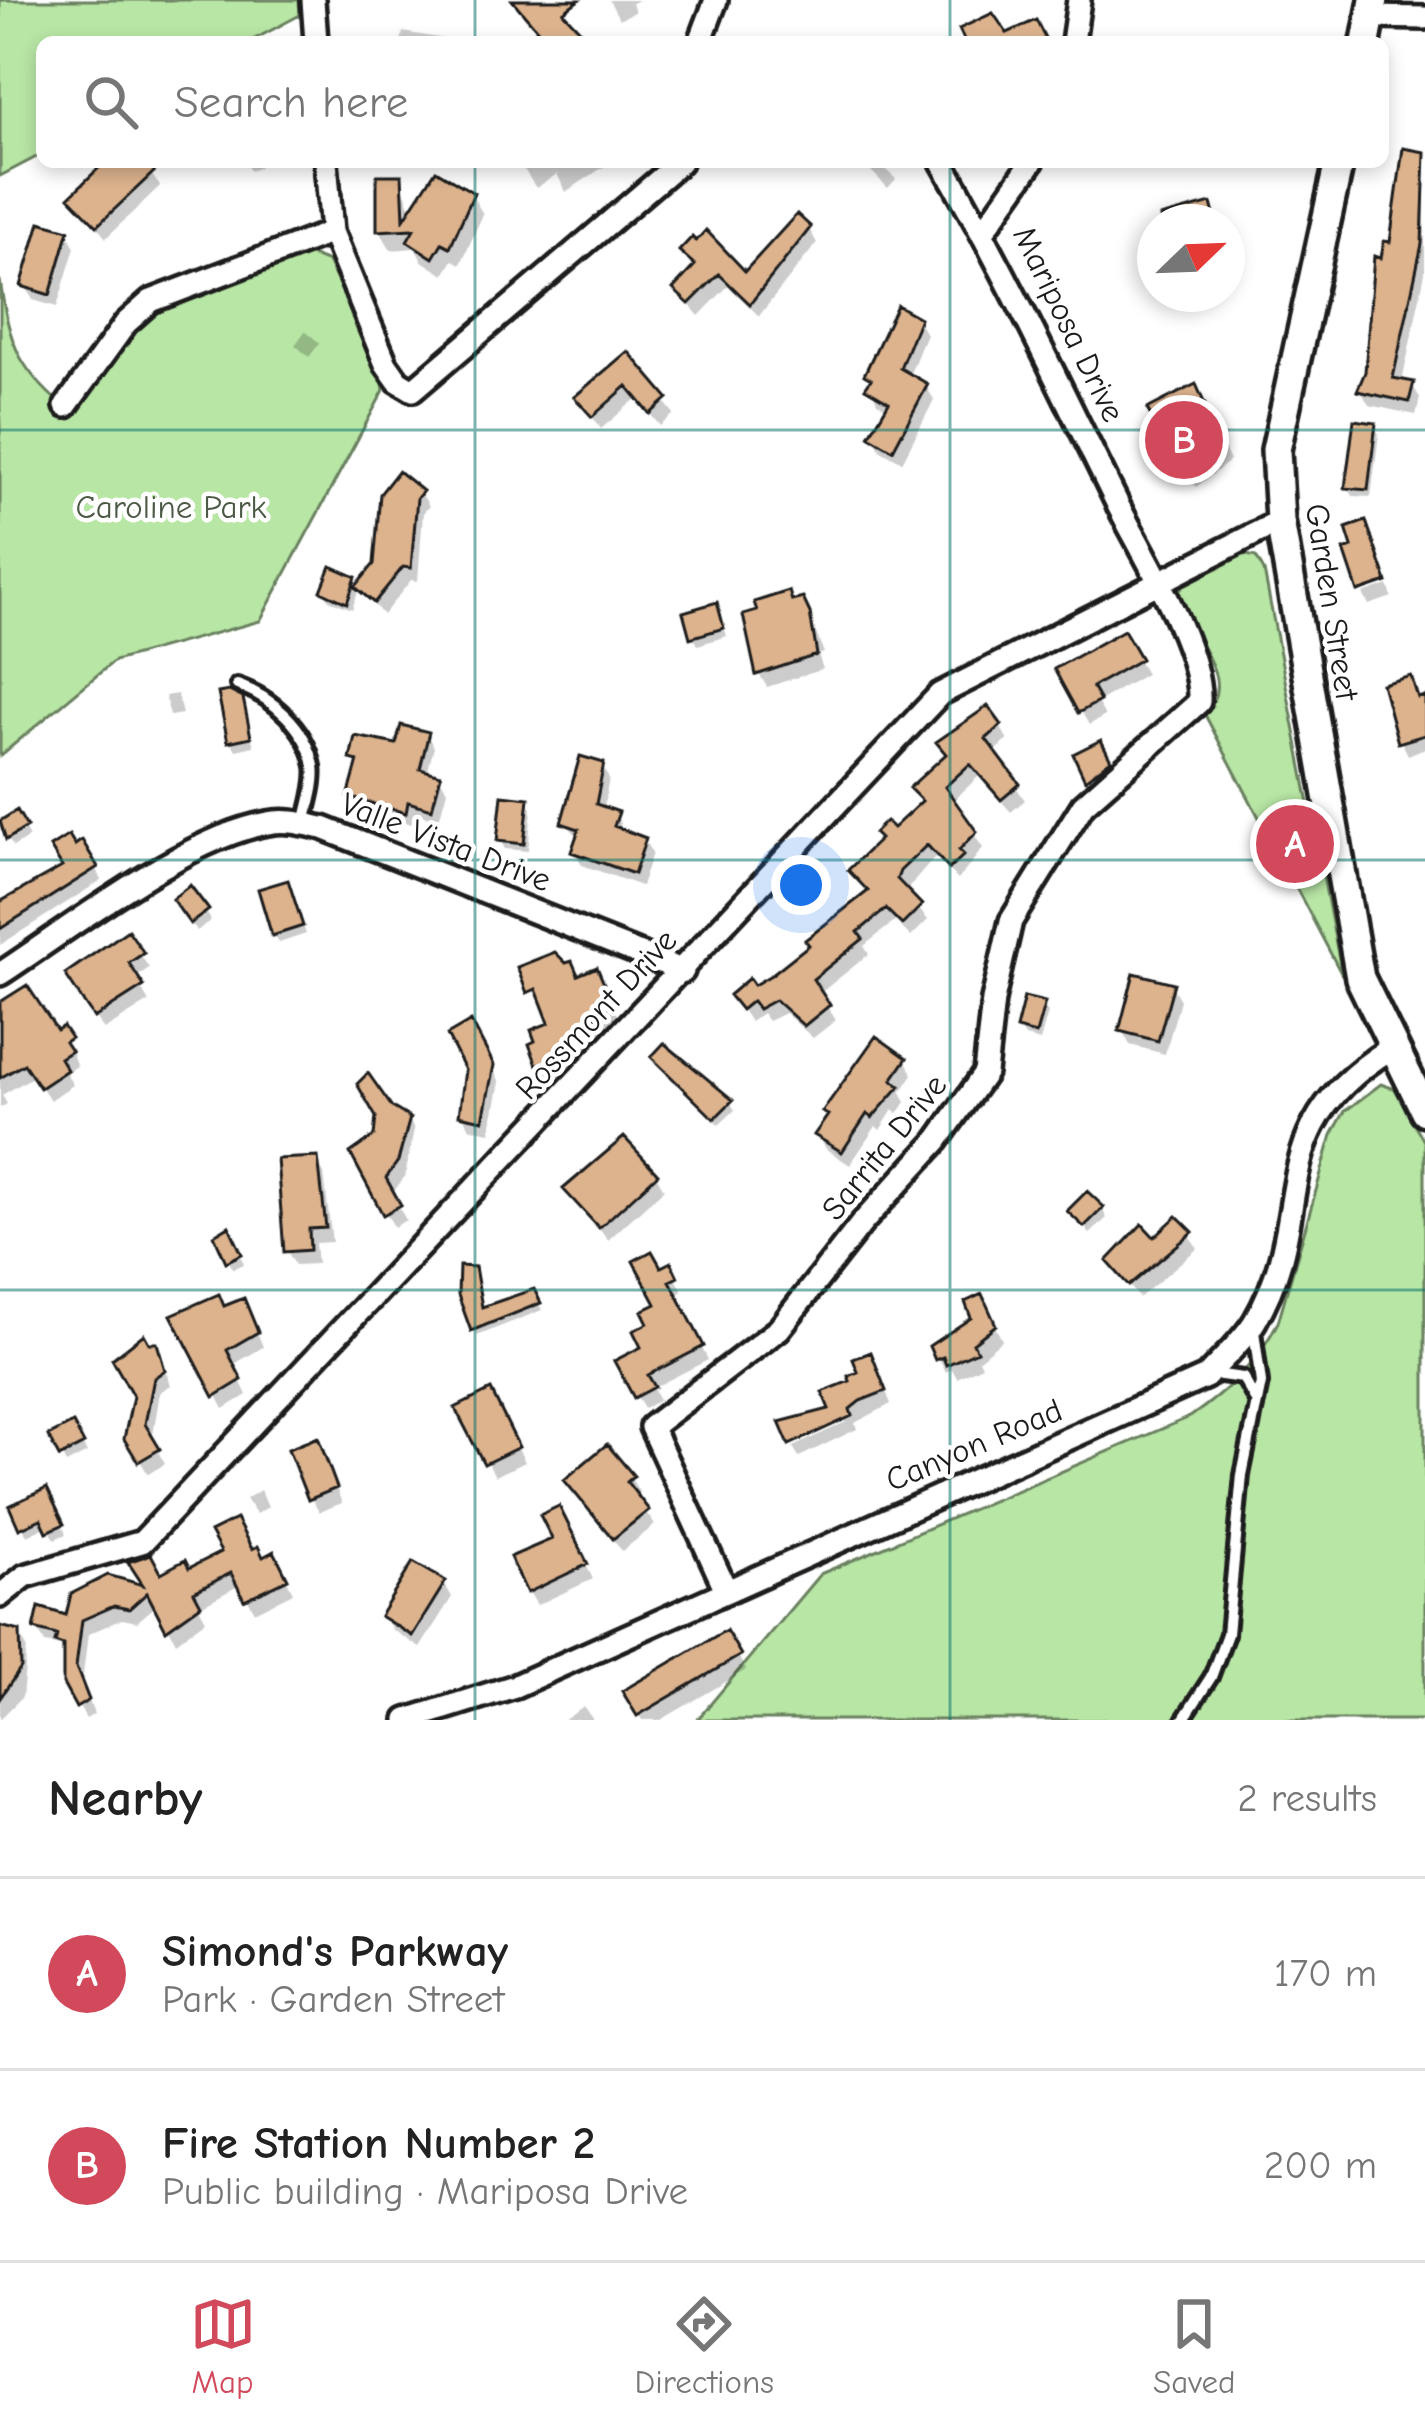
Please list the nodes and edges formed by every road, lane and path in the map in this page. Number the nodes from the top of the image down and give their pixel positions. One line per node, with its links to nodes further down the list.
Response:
1 (313, 0): 6 (street)
2 (716, 0): 7 (street)
3 (1078, 0): 8 (street)
4 (1425, 18): 5 (street)
5 (1370, 20)
6 (316, 36)
7 (702, 36)
8 (1074, 36)
9 (327, 168): 14 (street)
10 (673, 168): 14 (street)
11 (946, 168): 15 (street, Mariposa Drive)
12 (1028, 168): 15 (street)
13 (1338, 168): 17 (street, Garden Street)
14 (332, 232): 16 (street)
15 (983, 232): 18 (street, Mariposa Drive)
16 (66, 406)
17 (1280, 521): 18 (street, Rossmont Drive); 23 (street, Garden Street)
18 (1158, 586): 21 (street, Rossmont Drive); 28 (street, Sarrita Drive)
19 (237, 685): 20 (lane)
20 (305, 824): 21 (street, Valle Vista Drive); 22 (street, Valle Vista Drive)
21 (683, 971): 29 (street, Rossmont Drive)
22 (0, 974)
23 (1390, 1049): 24 (street); 25 (street, Canyon Road)
24 (1425, 1112)
25 (1253, 1324): 26 (street, Canyon Road); 27 (lane)
26 (1206, 1377): 27 (lane); 28 (street, Canyon Road)
27 (1256, 1401): 31 (lane)
28 (725, 1588): 30 (street, Canyon Road)
29 (0, 1596)
30 (407, 1720)
31 (1183, 1720)

